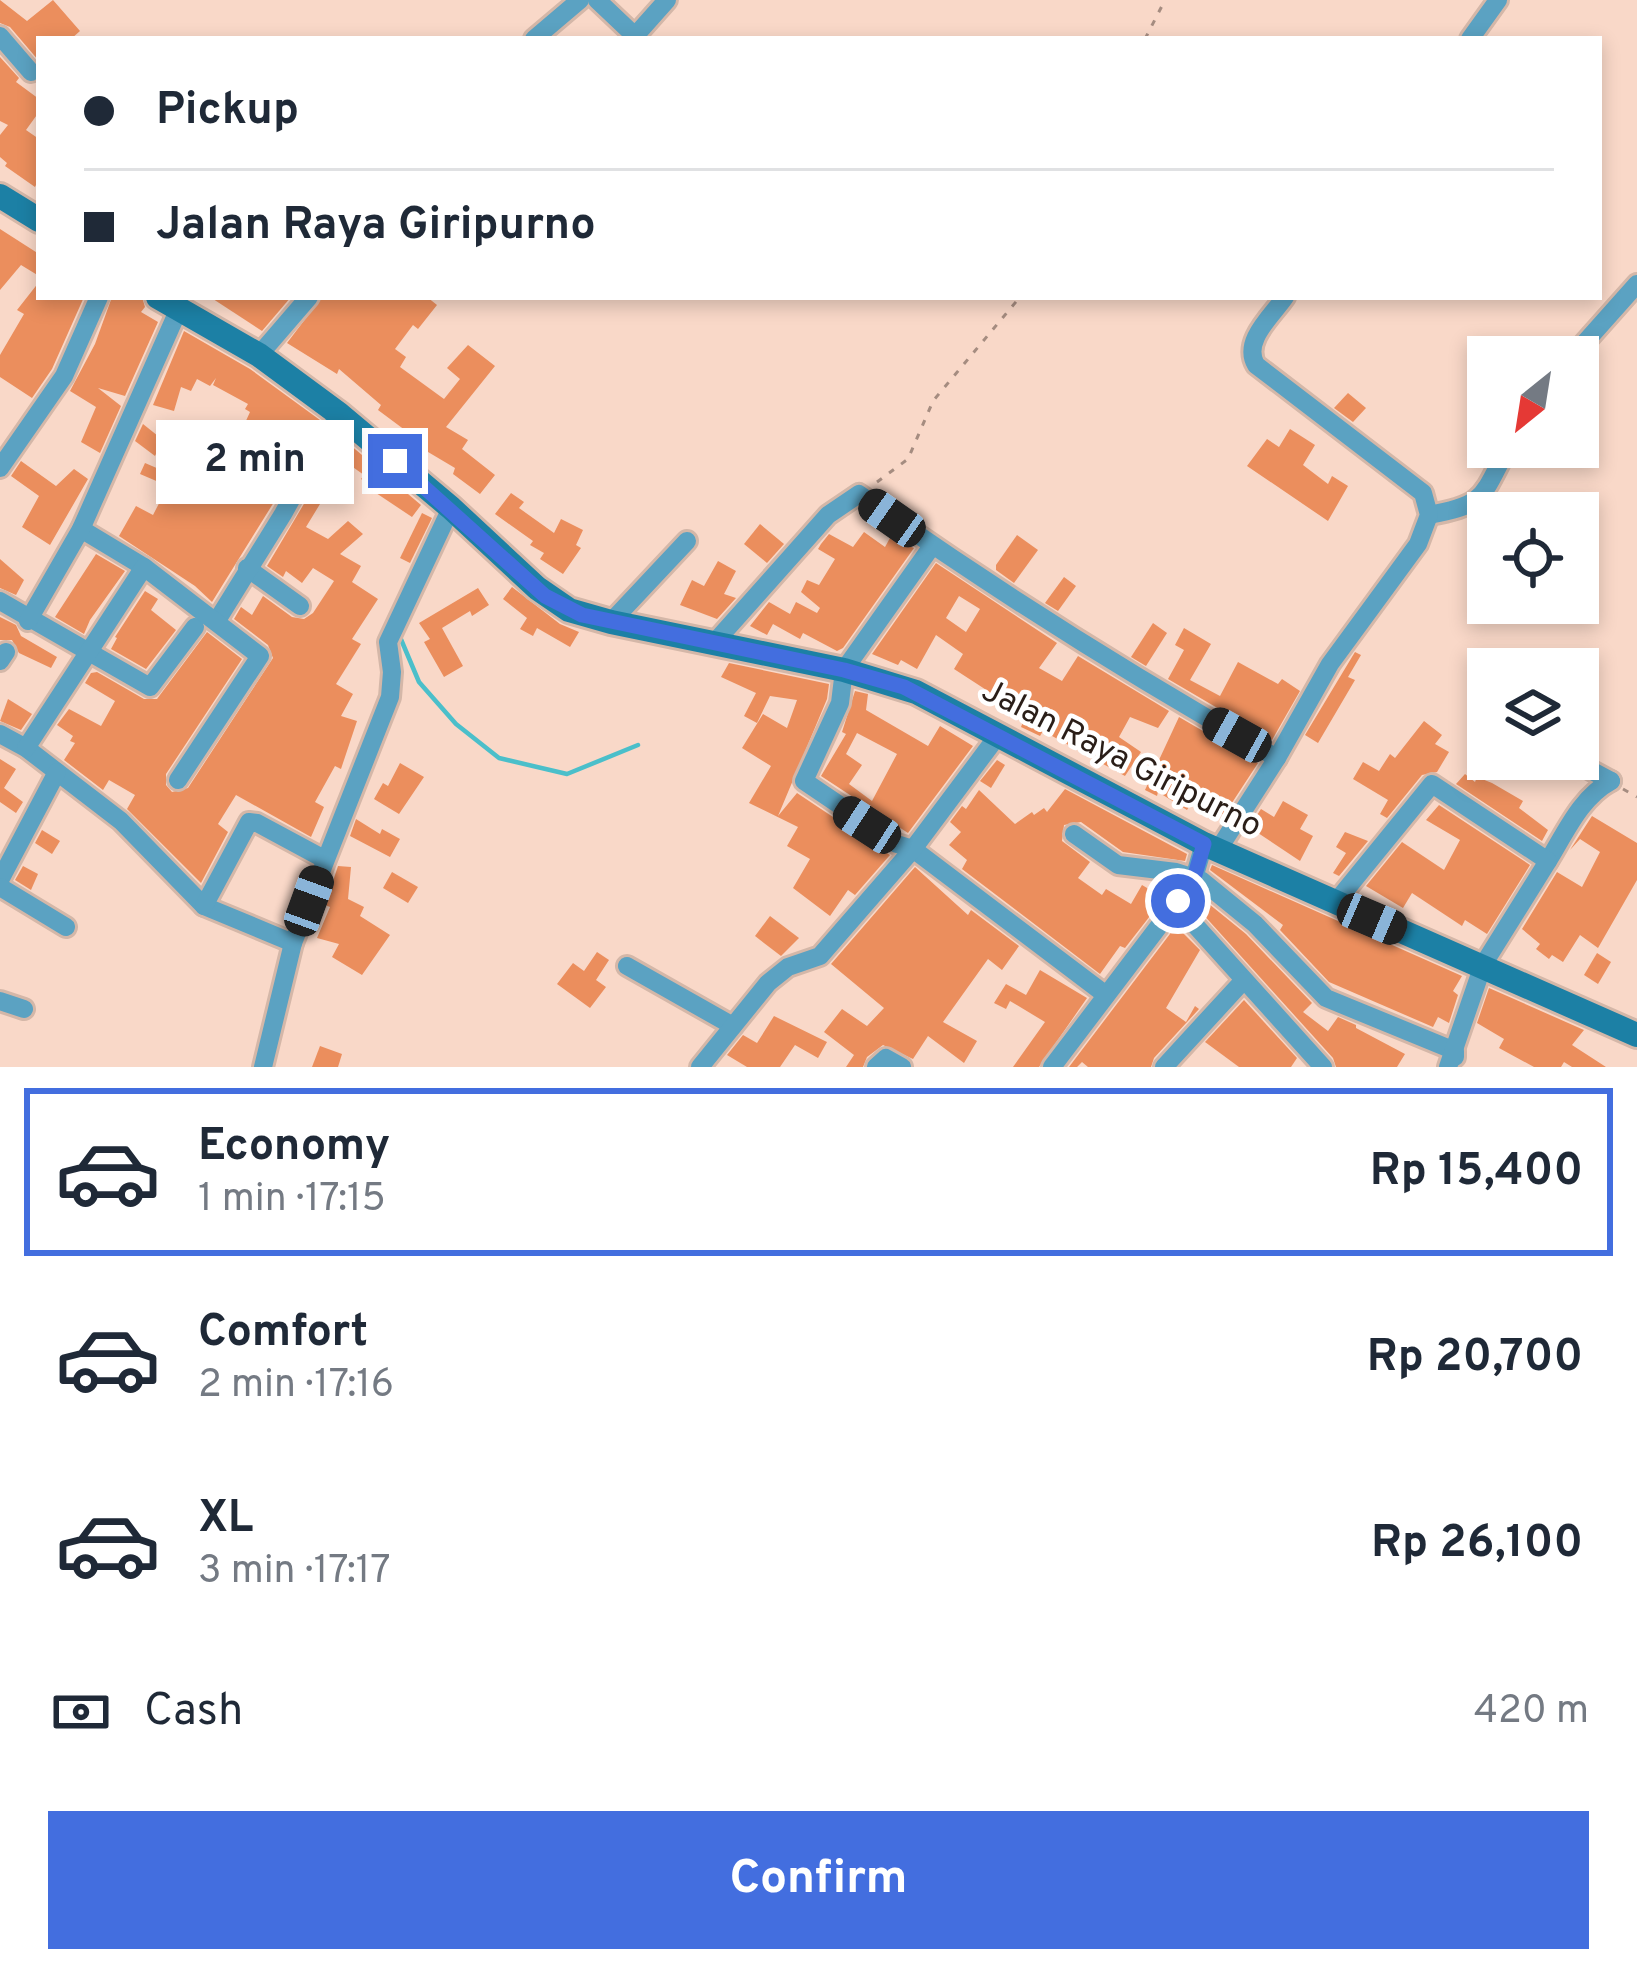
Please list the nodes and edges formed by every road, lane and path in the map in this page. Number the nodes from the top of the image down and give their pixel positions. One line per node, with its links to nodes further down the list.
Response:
1 (580, 0): 7 (street)
2 (597, 0): 3 (street)
3 (668, 0)
4 (1165, 0): 8 (path)
5 (1498, 0): 9 (street)
6 (0, 36): 10 (street)
7 (538, 36)
8 (1147, 36)
9 (1472, 36)
10 (31, 73)
11 (0, 196): 12 (main road)
12 (36, 218)
13 (1637, 284): 19 (street)
14 (98, 300): 22 (street)
15 (306, 300): 20 (street)
16 (1017, 300): 24 (path)
17 (1284, 300): 26 (street)
18 (168, 304): 20 (main road, Jalan Raya Giripurno); 27 (street)
19 (1590, 336)
20 (259, 355): 21 (main road, Jalan Raya Giripurno)
21 (339, 414): 25 (main road, Jalan Raya Giripurno); 31 (street)
22 (0, 468)
23 (1497, 468): 26 (street)
24 (859, 494): 29 (street); 38 (street)
25 (451, 508): 36 (main road, Jalan Raya Giripurno); 51 (street)
26 (1429, 515): 44 (street)
27 (81, 529): 30 (street); 34 (street)
28 (687, 541): 36 (street)
29 (932, 546): 40 (street); 44 (street)
30 (144, 567): 35 (street); 39 (street)
31 (247, 568): 33 (street); 35 (street)
32 (0, 602): 34 (street)
33 (300, 606)
34 (28, 621): 39 (street)
35 (216, 622): 47 (street)
36 (611, 622): 38 (main road, Jalan Raya Giripurno)
37 (194, 627): 39 (street)
38 (715, 642): 40 (main road, Jalan Raya Giripurno)
39 (87, 652): 43 (street)
40 (844, 670): 42 (main road, Jalan Raya Giripurno); 50 (street)
41 (0, 734): 43 (street)
42 (999, 734): 49 (main road, Jalan Raya Giripurno); 50 (street)
43 (26, 748): 45 (street)
44 (1277, 758): 49 (street)
45 (57, 772): 53 (street); 56 (street)
46 (1599, 775): 52 (street)
47 (178, 780)
48 (1074, 834): 54 (street)
49 (1211, 847): 54 (street); 55 (main road, Jalan Raya Giripurno)
50 (914, 849): 62 (street); 65 (street)
51 (324, 859): 56 (street); 58 (street)
52 (1548, 861): 55 (street); 59 (street)
53 (0, 884): 57 (street)
54 (1187, 888): 61 (street); 62 (street); 68 (street)
55 (1335, 903): 59 (main road, Jalan Raya Giripurno)
56 (204, 906): 58 (street)
57 (66, 927)
58 (293, 943): 70 (street)
59 (1483, 965): 66 (main road, Jalan Raya Giripurno); 68 (street)
60 (626, 966): 65 (street)
61 (1243, 981): 69 (street); 75 (street)
62 (1106, 994): 74 (street)
63 (0, 1001): 64 (street)
64 (24, 1009)
65 (733, 1026): 67 (street)
66 (1637, 1036)
67 (706, 1059): 71 (street)
68 (1452, 1060)
69 (1167, 1066)
70 (262, 1067)
71 (727, 1067)
72 (876, 1067): 73 (street)
73 (902, 1067)
74 (1052, 1067)
75 (1323, 1067)

